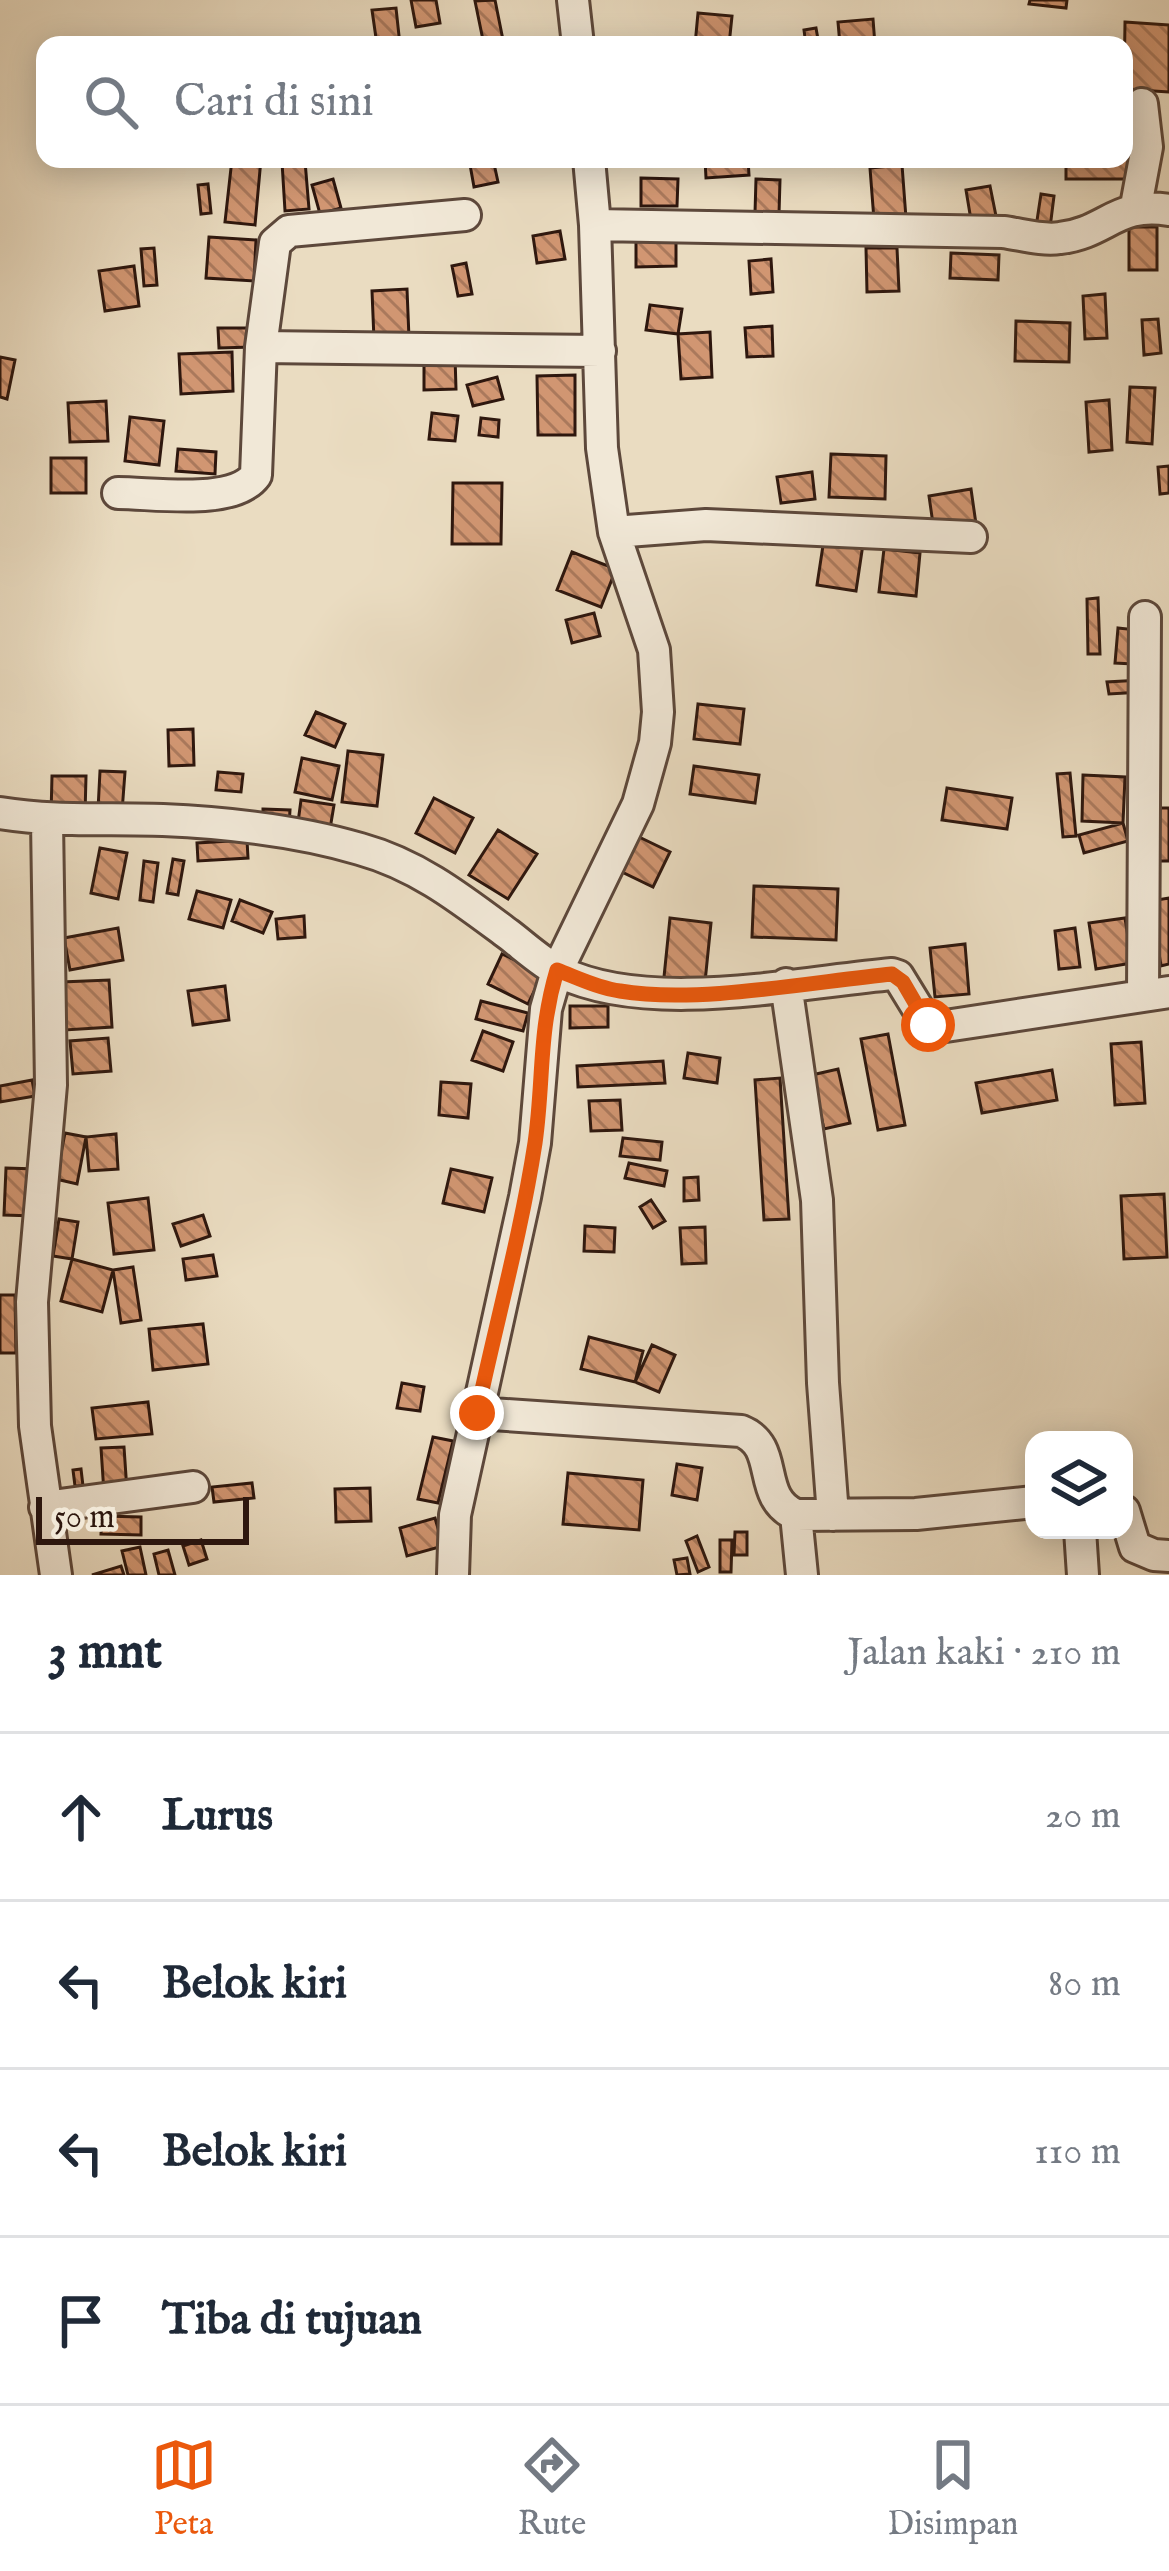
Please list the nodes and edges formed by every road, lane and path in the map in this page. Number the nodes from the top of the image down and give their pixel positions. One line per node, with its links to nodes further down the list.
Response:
1 (573, 0): 2 (street)
2 (577, 36)
3 (1142, 104): 5 (street)
4 (590, 168): 8 (street)
5 (1136, 206): 6 (street); 8 (street)
6 (1169, 210)
7 (465, 215): 9 (street)
8 (595, 225): 10 (street)
9 (262, 347): 10 (street); 11 (street)
10 (601, 351): 12 (street)
11 (118, 493)
12 (614, 532): 13 (street); 17 (street)
13 (971, 537)
14 (1145, 617): 19 (street)
15 (0, 813): 16 (street)
16 (47, 821): 17 (street); 23 (street)
17 (557, 970): 18 (street); 20 (street)
18 (786, 984): 19 (street); 25 (street)
19 (1156, 993)
20 (477, 1413): 24 (street); 30 (street)
21 (193, 1487): 23 (street)
22 (1025, 1503): 25 (street)
23 (45, 1507): 29 (street)
24 (796, 1515): 25 (street); 31 (street)
25 (833, 1515)
26 (1080, 1539): 32 (street)
27 (1133, 1539): 28 (street)
28 (1169, 1556)
29 (56, 1575)
30 (453, 1575)
31 (802, 1575)
32 (1083, 1575)

